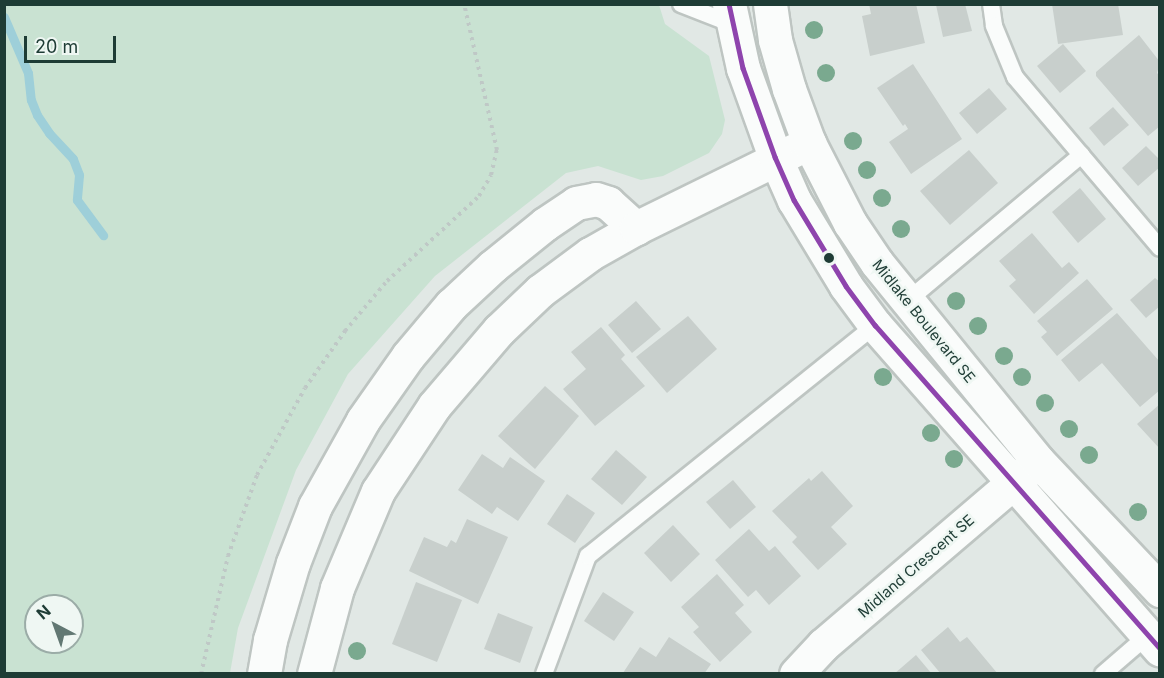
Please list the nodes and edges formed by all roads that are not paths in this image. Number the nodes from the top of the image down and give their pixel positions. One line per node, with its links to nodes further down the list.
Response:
1 (681, 4): 4 (lane)
2 (770, 4): 5 (street, Midlake Boulevard SE)
3 (991, 4): 6 (lane)
4 (730, 14): 7 (street)
5 (809, 143): 7 (street); 10 (street, Midlake Boulevard SE)
6 (1081, 155): 9 (lane); 10 (lane)
7 (775, 158): 8 (street); 11 (street)
8 (636, 228): 16 (street); 17 (street)
9 (1160, 248)
10 (906, 302): 12 (street, Midlake Boulevard SE)
11 (875, 325): 13 (street); 18 (lane)
12 (1038, 461): 13 (street, Midland Crescent SE); 14 (street, Midlake Boulevard SE)
13 (1013, 482): 15 (street); 19 (street, Midland Crescent SE)
14 (1160, 590)
15 (1153, 642): 20 (lane)
16 (264, 674)
17 (314, 674)
18 (544, 674)
19 (796, 674)
20 (1103, 674)

